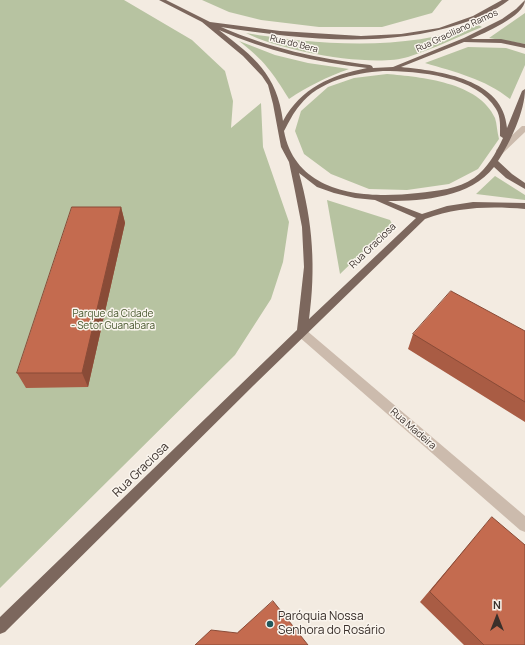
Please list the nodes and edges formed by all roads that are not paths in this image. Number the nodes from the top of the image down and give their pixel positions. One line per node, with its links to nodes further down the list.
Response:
1 (162, 0): 4 (main road, Rua do Bera)
2 (506, 0): 4 (main road)
3 (525, 2): 5 (main road, Rua Graciliano Ramos)
4 (205, 22): 7 (main road, Rua do Bera); 11 (main road, Rua do Bera)
5 (458, 42): 6 (main road); 8 (main road, Rua Graciliano Ramos)
6 (525, 46)
7 (382, 68): 8 (main road); 11 (main road)
8 (391, 68): 12 (main road)
9 (525, 91): 12 (main road)
10 (525, 128): 13 (street)
11 (282, 131): 14 (main road, Rua do Bera)
12 (503, 144): 13 (main road)
13 (499, 152): 15 (main road)
14 (291, 161): 17 (main road); 20 (main road)
15 (493, 161): 16 (main road); 17 (main road)
16 (525, 186)
17 (375, 198): 19 (main road)
18 (525, 206): 19 (main road, Rua Graciosa)
19 (422, 217): 20 (main road, Rua Graciosa)
20 (302, 333): 21 (street, Rua Madeira); 22 (main road, Rua Graciosa)
21 (525, 525)
22 (0, 627)

